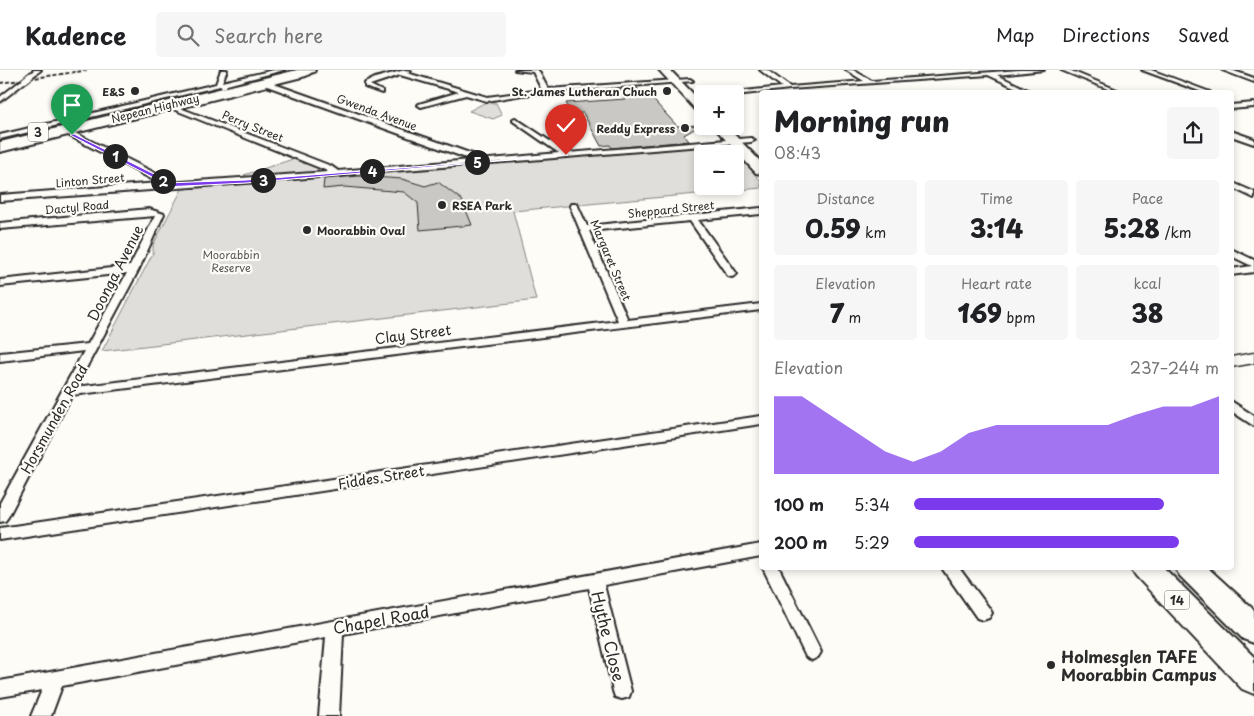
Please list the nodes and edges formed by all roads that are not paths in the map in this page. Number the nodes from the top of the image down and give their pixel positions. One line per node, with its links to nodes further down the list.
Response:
1 (38, 70): 38 (street)
2 (224, 70): 25 (street)
3 (281, 70): 25 (street)
4 (293, 70): 25 (highway, Nepean Highway / 3)
5 (309, 70): 24 (street); 41 (highway, Nepean Highway / 3)
6 (410, 70): 18 (street)
7 (518, 70): 8 (street)
8 (523, 70): 9 (street)
9 (535, 70): 33 (street)
10 (664, 70): 22 (highway)
11 (678, 70): 21 (highway)
12 (763, 70): 28 (street)
13 (849, 70): 23 (street)
14 (1041, 70): 19 (street)
15 (1064, 70): 31 (street)
16 (1145, 70): 32 (street)
17 (1225, 70): 20 (street)
18 (401, 73): 35 (street); 37 (street)
19 (987, 73): 23 (street); 30 (street)
20 (1254, 80)
21 (690, 81): 22 (street); 26 (highway)
22 (676, 82): 33 (street); 39 (highway)
23 (871, 83): 27 (street); 28 (street)
24 (268, 84): 41 (street); 59 (street, Gwenda Avenue)
25 (223, 85): 41 (highway, Nepean Highway / 3); 50 (street)
26 (694, 85)
27 (880, 88)
28 (790, 89): 29 (street)
29 (776, 90)
30 (1025, 90)
31 (1114, 90)
32 (1200, 90)
33 (546, 91): 37 (street)
34 (759, 91): 36 (street)
35 (380, 92)
36 (744, 92)
37 (464, 93): 42 (street)
38 (0, 100)
39 (694, 101)
40 (1234, 103): 43 (street)
41 (168, 105): 46 (street); 52 (highway, Nepean Highway / 3); 55 (highway, Nepean Highway / 3); 61 (street, Perry Street)
42 (421, 105)
43 (1250, 106): 44 (street)
44 (1234, 107)
45 (515, 120): 58 (street)
46 (69, 133): 57 (street); 62 (street)
47 (744, 133): 51 (highway)
48 (1234, 133): 54 (street)
49 (727, 135): 53 (highway)
50 (0, 137)
51 (751, 140): 53 (street, Linton Street); 56 (highway)
52 (0, 141)
53 (734, 142): 58 (street, Linton Street); 60 (highway)
54 (1254, 142)
55 (0, 146)
56 (759, 148)
57 (0, 150)
58 (566, 155): 59 (street, Linton Street)
59 (476, 162): 61 (street, Linton Street)
60 (759, 168)
61 (335, 173): 62 (street, Linton Street)
62 (164, 185): 65 (street, Linton Street)
63 (1234, 185): 64 (street)
64 (1254, 195)
65 (1, 196)
66 (574, 206): 71 (street, Margaret Street)
67 (759, 211): 69 (street, Sheppard Street)
68 (157, 213): 70 (street, Dactyl Road); 74 (street, Doonga Avenue)
69 (692, 218): 71 (street, Sheppard Street); 77 (street)
70 (0, 226)
71 (584, 229): 80 (street, Margaret Street)
72 (1234, 254): 73 (street)
73 (1254, 264)
74 (134, 269): 78 (street); 81 (street, Doonga Avenue)
75 (1254, 269): 76 (street)
76 (1234, 272)
77 (732, 274)
78 (0, 283)
79 (759, 309): 80 (street, Clay Street)
80 (624, 323): 85 (street, Clay Street)
81 (93, 347): 82 (street); 85 (street, Horsmunden Road)
82 (0, 357)
83 (1254, 358): 84 (street)
84 (1234, 361)
85 (68, 392): 89 (street, Horsmunden Road)
86 (1234, 407): 88 (street)
87 (759, 420): 90 (street, Fiddes Street)
88 (1254, 422)
89 (0, 517)
90 (0, 533)
91 (759, 550): 96 (street, Chapel Road)
92 (772, 570): 100 (street)
93 (951, 570): 97 (street)
94 (1148, 570): 102 (highway, 14)
95 (1192, 570): 99 (highway, 14)
96 (595, 580): 98 (street, Chapel Road); 104 (street, Hythe Close)
97 (983, 613)
98 (335, 628): 101 (street, Chapel Road); 106 (street)
99 (1254, 630)
100 (812, 652)
101 (56, 679): 103 (street, Chapel Road); 105 (street)
102 (1254, 679)
103 (0, 689)
104 (622, 691)
105 (41, 716)
106 (329, 716)

